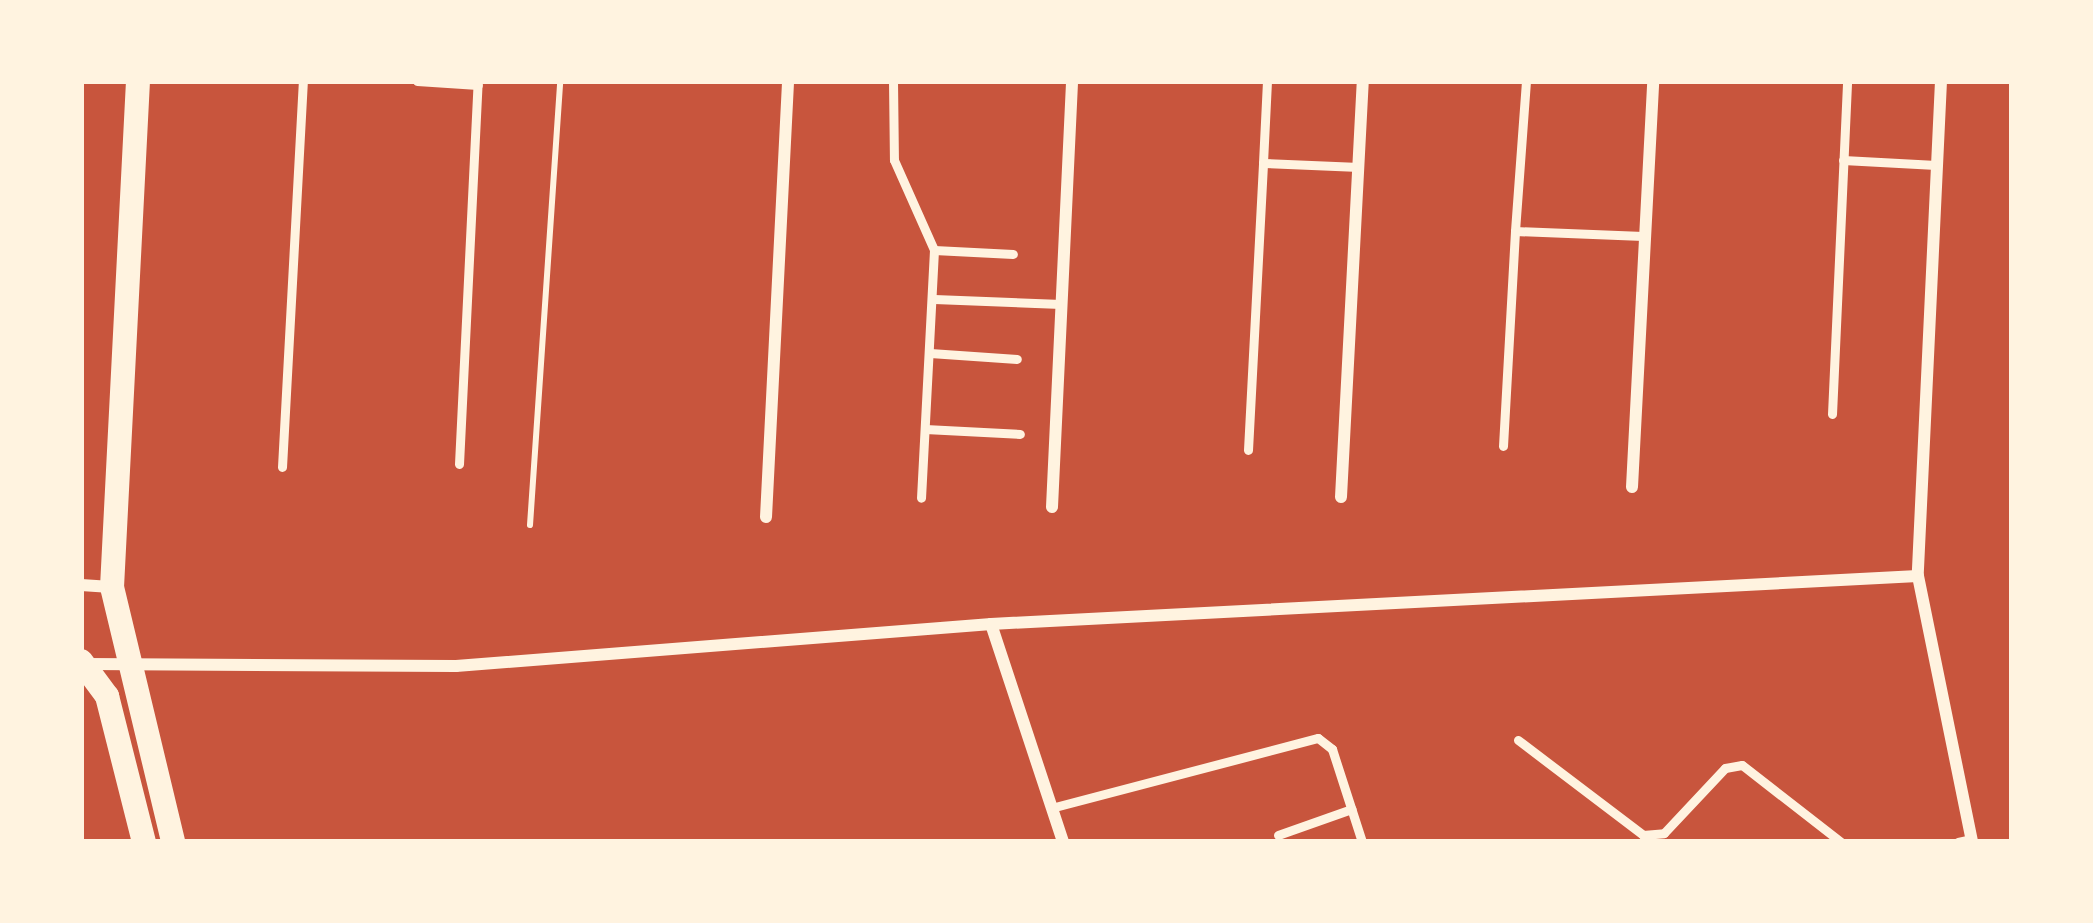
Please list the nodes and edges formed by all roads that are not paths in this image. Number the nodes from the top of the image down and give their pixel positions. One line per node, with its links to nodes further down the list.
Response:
1 (138, 81): 40 (main road)
2 (303, 81): 32 (lane)
3 (417, 81): 13 (lane)
4 (788, 81): 37 (street)
5 (893, 81): 20 (lane)
6 (1072, 81): 23 (street)
7 (1267, 81): 15 (lane)
8 (1363, 81): 17 (street)
9 (1526, 81): 18 (lane)
10 (1652, 81): 19 (street)
11 (1847, 81): 14 (lane)
12 (1941, 81): 16 (street)
13 (478, 83): 31 (lane)
14 (1844, 160): 16 (lane); 26 (lane)
15 (1263, 164): 17 (lane); 30 (lane)
16 (1936, 165): 38 (street)
17 (1359, 167): 34 (street)
18 (1515, 231): 19 (lane); 29 (lane)
19 (1643, 236): 33 (street)
20 (934, 250): 21 (lane); 22 (lane)
21 (1013, 254)
22 (934, 299): 23 (lane); 24 (lane)
23 (1060, 304): 36 (street)
24 (930, 353): 25 (lane); 27 (lane)
25 (1017, 359)
26 (1832, 414)
27 (925, 429): 28 (lane); 35 (lane)
28 (1020, 434)
29 (1503, 446)
30 (1248, 451)
31 (459, 464)
32 (282, 467)
33 (1632, 487)
34 (1341, 497)
35 (921, 498)
36 (1052, 507)
37 (766, 517)
38 (1918, 576): 41 (street); 48 (street)
39 (81, 585): 40 (street)
40 (112, 587): 43 (main road)
41 (991, 624): 43 (street); 45 (street)
42 (82, 663): 43 (street); 49 (main road)
43 (126, 667): 50 (main road)
44 (1518, 740): 53 (lane)
45 (1051, 808): 46 (lane); 51 (street)
46 (1352, 809): 47 (lane); 52 (lane)
47 (1278, 836)
48 (1967, 841)
49 (144, 842)
50 (173, 842)
51 (1063, 842)
52 (1362, 842)
53 (1841, 842)

